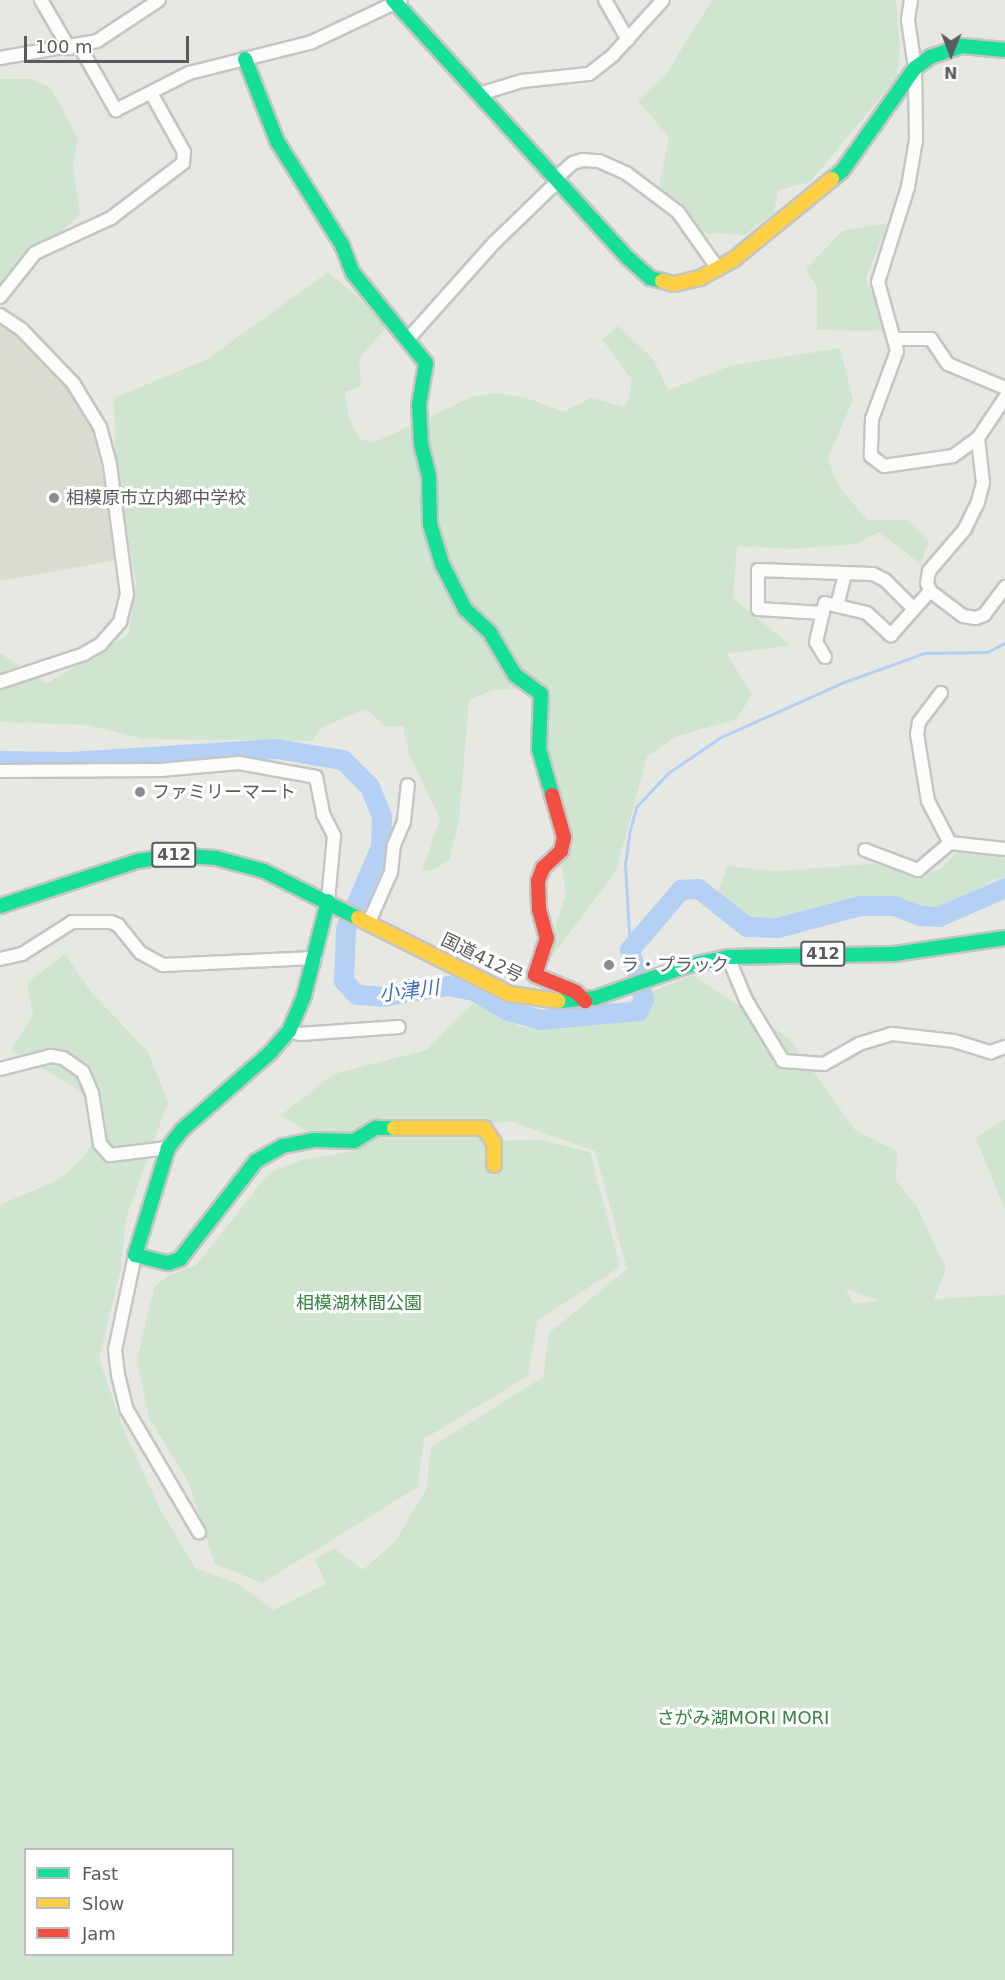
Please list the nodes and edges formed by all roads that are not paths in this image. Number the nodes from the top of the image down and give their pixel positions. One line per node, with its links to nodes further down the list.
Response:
1 (41, 0): 8 (street)
2 (159, 0): 8 (street)
3 (604, 0): 7 (street)
4 (663, 0): 7 (street)
5 (911, 0): 12 (street)
6 (396, 1): 11 (street); 14 (main road)
7 (628, 40): 14 (street)
8 (75, 47): 10 (street); 13 (street)
9 (1005, 50): 12 (main road)
10 (0, 58)
11 (245, 59): 13 (street); 19 (main road)
12 (915, 68): 16 (main road); 20 (street)
13 (151, 93): 17 (street)
14 (479, 94): 15 (main road)
15 (556, 180): 16 (main road); 16 (street); 19 (street)
16 (718, 269)
17 (0, 297)
18 (0, 315): 31 (street)
19 (409, 338): 45 (main road)
20 (896, 339): 21 (street); 23 (street)
21 (1005, 388)
22 (1005, 398): 23 (street)
23 (978, 438): 26 (street)
24 (845, 573): 27 (street); 28 (street); 29 (street)
25 (1005, 587): 26 (street)
26 (930, 591): 28 (street)
27 (837, 606): 28 (street); 29 (street)
28 (914, 609)
29 (823, 613): 30 (street)
30 (825, 657)
31 (0, 682)
32 (941, 693): 35 (street)
33 (0, 771): 38 (street)
34 (408, 785): 40 (street)
35 (950, 843): 36 (street); 37 (street)
36 (1005, 849)
37 (865, 850)
38 (328, 901): 39 (main road, 国道412号 / 412); 40 (main road, 国道412号 / 412); 43 (main road)
39 (0, 906)
40 (366, 920): 45 (main road, 国道412号 / 412)
41 (1005, 938): 42 (main road, 国道412号 / 412)
42 (728, 957): 45 (main road, 国道412号 / 412); 48 (street)
43 (315, 958): 44 (street); 47 (main road)
44 (0, 959)
45 (585, 1001)
46 (399, 1027): 47 (street)
47 (289, 1031): 50 (main road)
48 (1005, 1047)
49 (0, 1069): 50 (street)
50 (168, 1148): 52 (main road)
51 (494, 1165): 52 (main road)
52 (135, 1255): 53 (street)
53 (199, 1532)

